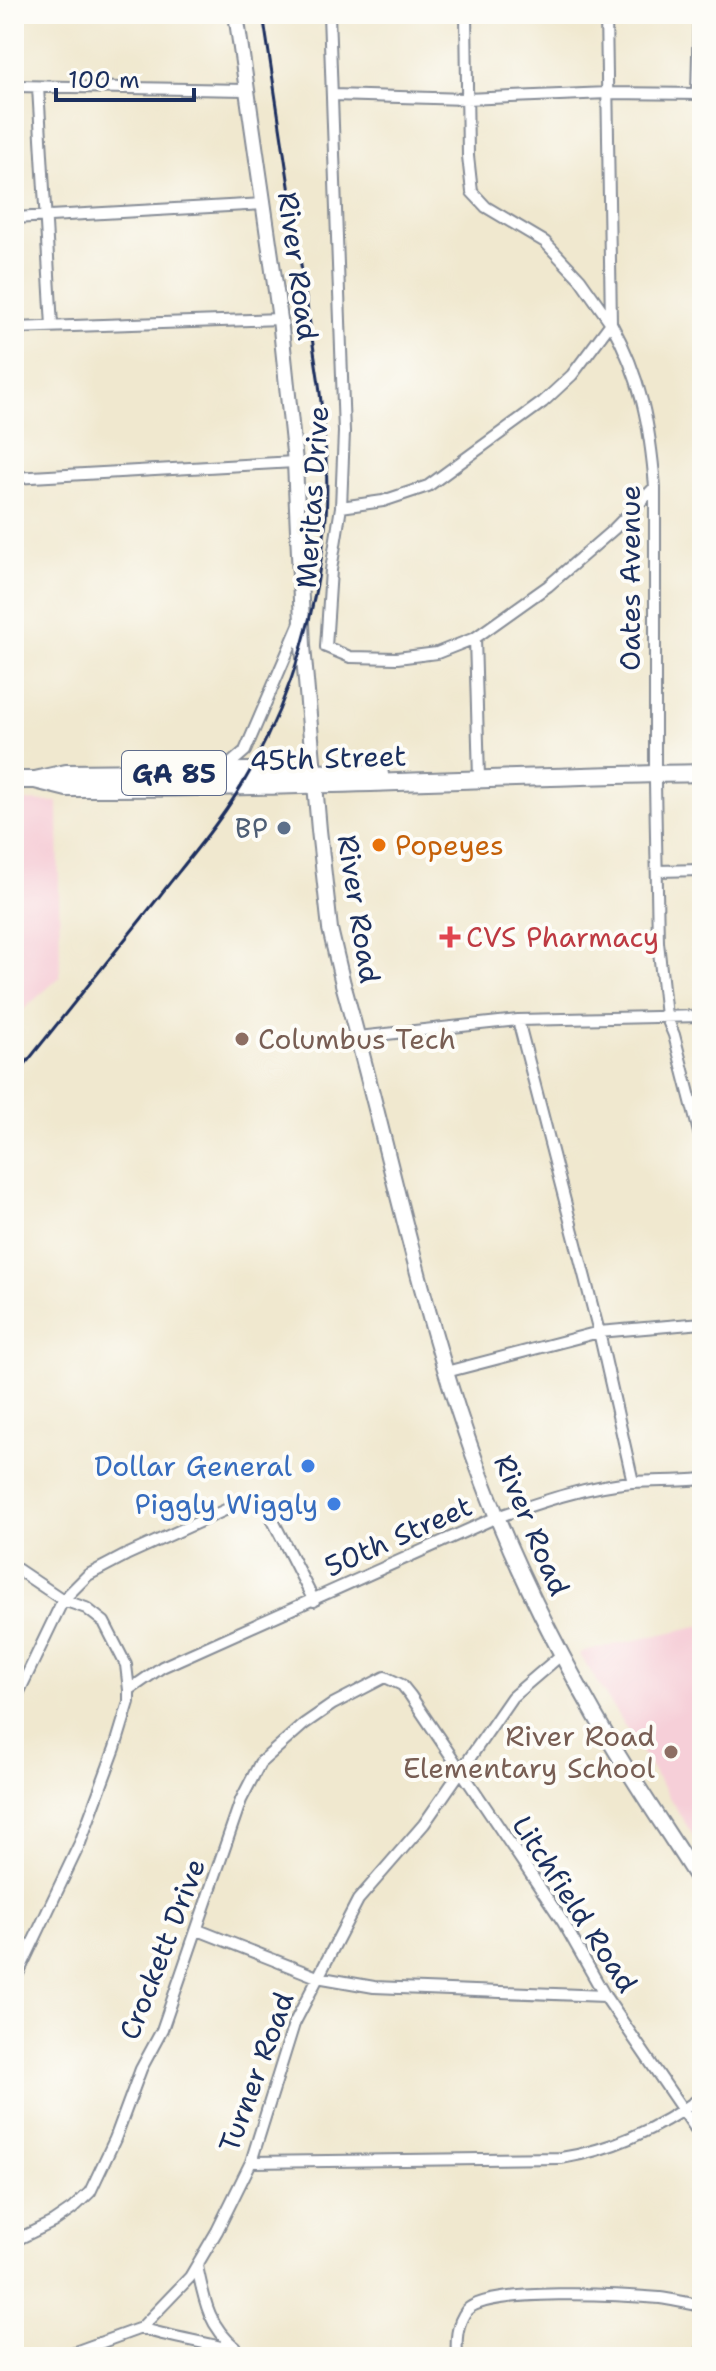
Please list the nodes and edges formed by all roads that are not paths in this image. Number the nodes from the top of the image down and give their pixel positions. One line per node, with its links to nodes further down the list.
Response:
1 (236, 14): 8 (main road, River Road)
2 (329, 14): 11 (street, Meritas Drive)
3 (466, 14): 12 (street)
4 (606, 14): 9 (street, Oates Avenue)
5 (699, 14): 10 (street)
6 (14, 86): 7 (street)
7 (38, 87): 8 (street); 14 (street)
8 (246, 90): 13 (main road, River Road)
9 (608, 93): 10 (street); 12 (street); 17 (street, Oates Avenue)
10 (700, 94)
11 (333, 95): 12 (street); 23 (street, Meritas Drive)
12 (466, 99): 17 (street)
13 (264, 204): 14 (street); 16 (main road, River Road)
14 (46, 216): 15 (street); 18 (street)
15 (14, 218)
16 (280, 319): 18 (street); 20 (main road, River Road)
17 (611, 323): 22 (street, Oates Avenue); 23 (street)
18 (52, 326): 19 (street)
19 (14, 328)
20 (295, 462): 21 (street); 24 (main road, River Road)
21 (14, 478)
22 (655, 487): 25 (street); 28 (street, Oates Avenue)
23 (341, 507): 25 (street, Meritas Drive)
24 (302, 618): 26 (street); 32 (main road, River Road)
25 (475, 638): 29 (street)
26 (222, 771): 31 (main road, 45th Street / GA 85); 32 (main road, 45th Street / GA 85)
27 (702, 773): 28 (main road, 45th Street / GA 85)
28 (655, 774): 29 (main road, 45th Street / GA 85); 34 (street, Oates Avenue)
29 (479, 778): 32 (main road, 45th Street / GA 85)
30 (14, 780): 31 (main road, 45th Street / GA 85)
31 (35, 780): 32 (main road, 45th Street / GA 85)
32 (315, 780): 38 (main road, River Road)
33 (702, 870): 34 (street)
34 (657, 871): 35 (street, Oates Avenue)
35 (666, 1016): 36 (street); 37 (street); 39 (street, Oates Avenue)
36 (702, 1016)
37 (518, 1020): 38 (street); 41 (street)
38 (358, 1037): 42 (main road, River Road)
39 (702, 1144)
40 (702, 1323): 41 (street)
41 (599, 1332): 42 (street); 44 (street)
42 (446, 1372): 45 (main road, River Road)
43 (702, 1479): 44 (street, 50th Street)
44 (633, 1482): 45 (street, 50th Street)
45 (497, 1517): 48 (street, 50th Street); 49 (main road, River Road)
46 (14, 1567): 47 (street)
47 (63, 1600): 48 (street); 51 (street); 52 (street)
48 (314, 1601): 51 (street, 50th Street)
49 (561, 1655): 53 (street, Turner Road); 54 (main road, River Road)
50 (369, 1685): 53 (street, Litchfield Road); 55 (street, Crockett Drive)
51 (129, 1690): 57 (street)
52 (14, 1702)
53 (460, 1769): 56 (street, Turner Road); 58 (street, Litchfield Road)
54 (702, 1886)
55 (198, 1930): 56 (street); 63 (street, Crockett Drive)
56 (317, 1977): 58 (street); 62 (street, Turner Road)
57 (14, 1982)
58 (605, 1996): 60 (street, Litchfield Road)
59 (702, 2097): 60 (street)
60 (684, 2110): 61 (street, Litchfield Road); 62 (street)
61 (702, 2138)
62 (251, 2162): 64 (street, Turner Road)
63 (14, 2241)
64 (197, 2266): 66 (street, Turner Road); 68 (street)
65 (702, 2306): 71 (street)
66 (141, 2328): 68 (street); 69 (street, Turner Road)
67 (702, 2349): 72 (street)
68 (240, 2351): 70 (street)
69 (61, 2357)
70 (255, 2357)
71 (457, 2357)
72 (699, 2357)

